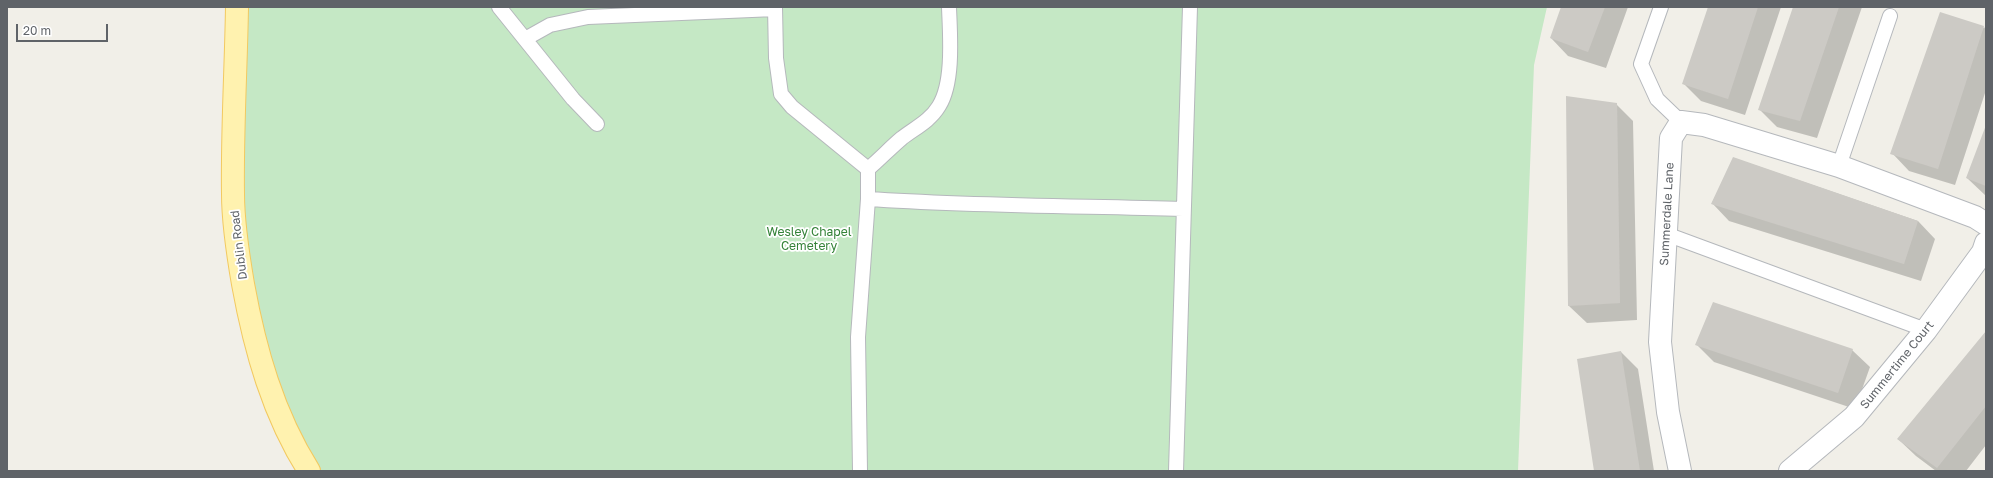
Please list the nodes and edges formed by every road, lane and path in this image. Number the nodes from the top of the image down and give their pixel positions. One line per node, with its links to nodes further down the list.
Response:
1 (237, 7): 19 (main road, Dublin Road)
2 (499, 7): 8 (lane)
3 (949, 7): 12 (lane)
4 (1190, 7): 14 (lane)
5 (1661, 7): 9 (lane)
6 (775, 8): 8 (lane); 12 (lane)
7 (1890, 16): 11 (lane)
8 (525, 39): 10 (lane)
9 (1681, 122): 11 (street); 16 (street, Summerdale Lane)
10 (597, 124)
11 (1839, 166): 15 (street)
12 (868, 169): 13 (lane)
13 (868, 199): 14 (lane); 20 (lane)
14 (1183, 209): 21 (lane)
15 (1986, 224)
16 (1666, 234): 18 (lane); 22 (street, Summerdale Lane)
17 (1986, 243): 18 (street, Summertime Court)
18 (1926, 330): 23 (street, Summertime Court)
19 (309, 471)
20 (860, 471)
21 (1176, 471)
22 (1680, 471)
23 (1790, 471)

